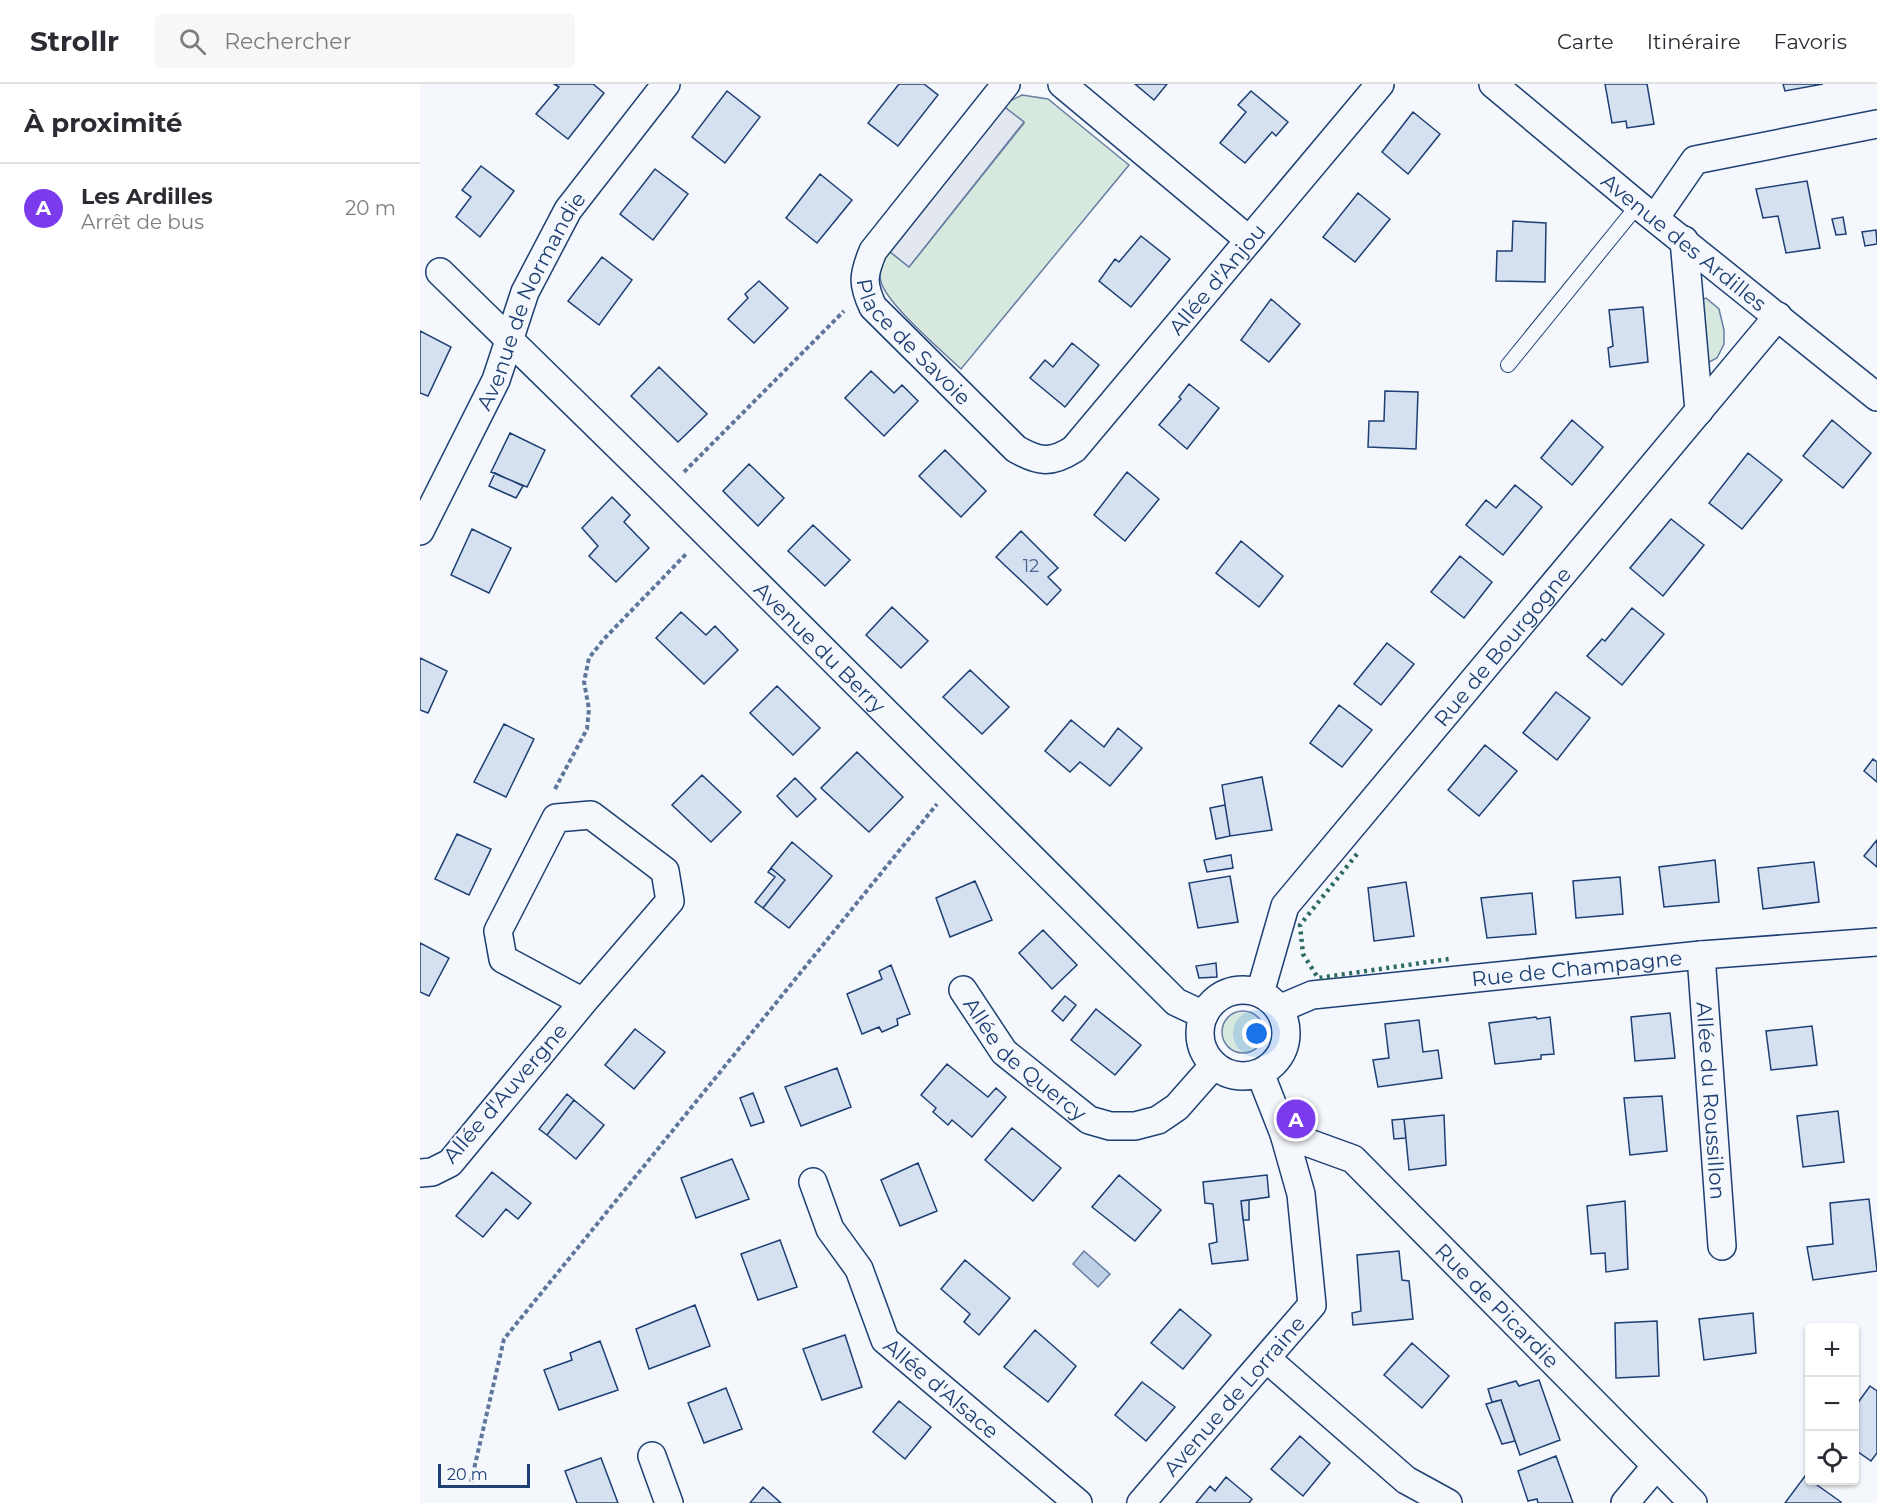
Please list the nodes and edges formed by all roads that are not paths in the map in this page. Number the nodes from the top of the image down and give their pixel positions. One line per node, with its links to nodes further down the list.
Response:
1 (666, 84): 12 (street, Avenue de Normandie)
2 (1006, 84): 16 (street, Place de Savoie)
3 (1062, 84): 8 (street)
4 (1380, 84): 8 (street, Allée d'Anjou)
5 (1493, 84): 7 (street, Avenue des Ardilles)
6 (1877, 124): 7 (street)
7 (1646, 211): 9 (street, Avenue des Ardilles); 13 (lane)
8 (1249, 240): 16 (street, Allée d'Anjou)
9 (1684, 240): 11 (street, Avenue des Ardilles); 15 (street)
10 (440, 272): 12 (street, Avenue du Berry)
11 (1778, 316): 14 (street, Avenue des Ardilles); 15 (street, Rue de Bourgogne)
12 (509, 341): 17 (street, Avenue de Normandie); 23 (street, Avenue du Berry)
13 (1508, 365)
14 (1877, 397)
15 (1699, 411): 21 (street, Rue de Bourgogne)
16 (1044, 460)
17 (420, 531)
18 (1877, 942): 19 (street, Rue de Champagne)
19 (1701, 955): 21 (street, Rue de Champagne); 29 (street, Allée du Roussillon)
20 (963, 990): 24 (street, Allée de Quercy)
21 (1270, 1001): 23 (street); 25 (street)
22 (583, 1002): 22 (street, Allée d'Auvergne); 27 (street, Allée d'Auvergne)
23 (1204, 1015): 24 (street)
24 (1214, 1065): 25 (street)
25 (1260, 1073): 26 (street, Avenue de Lorraine)
26 (1284, 1134): 30 (street, Avenue de Lorraine); 32 (street, Rue de Picardie)
27 (420, 1173)
28 (813, 1182): 34 (street, Allée d'Alsace)
29 (1722, 1246)
30 (1267, 1359): 35 (street, Avenue de Lorraine); 36 (street)
31 (652, 1456): 33 (street)
32 (1656, 1466): 37 (street); 38 (street, Rue de Picardie)
33 (669, 1503)
34 (1078, 1503)
35 (1141, 1503)
36 (1448, 1503)
37 (1625, 1503)
38 (1693, 1503)

